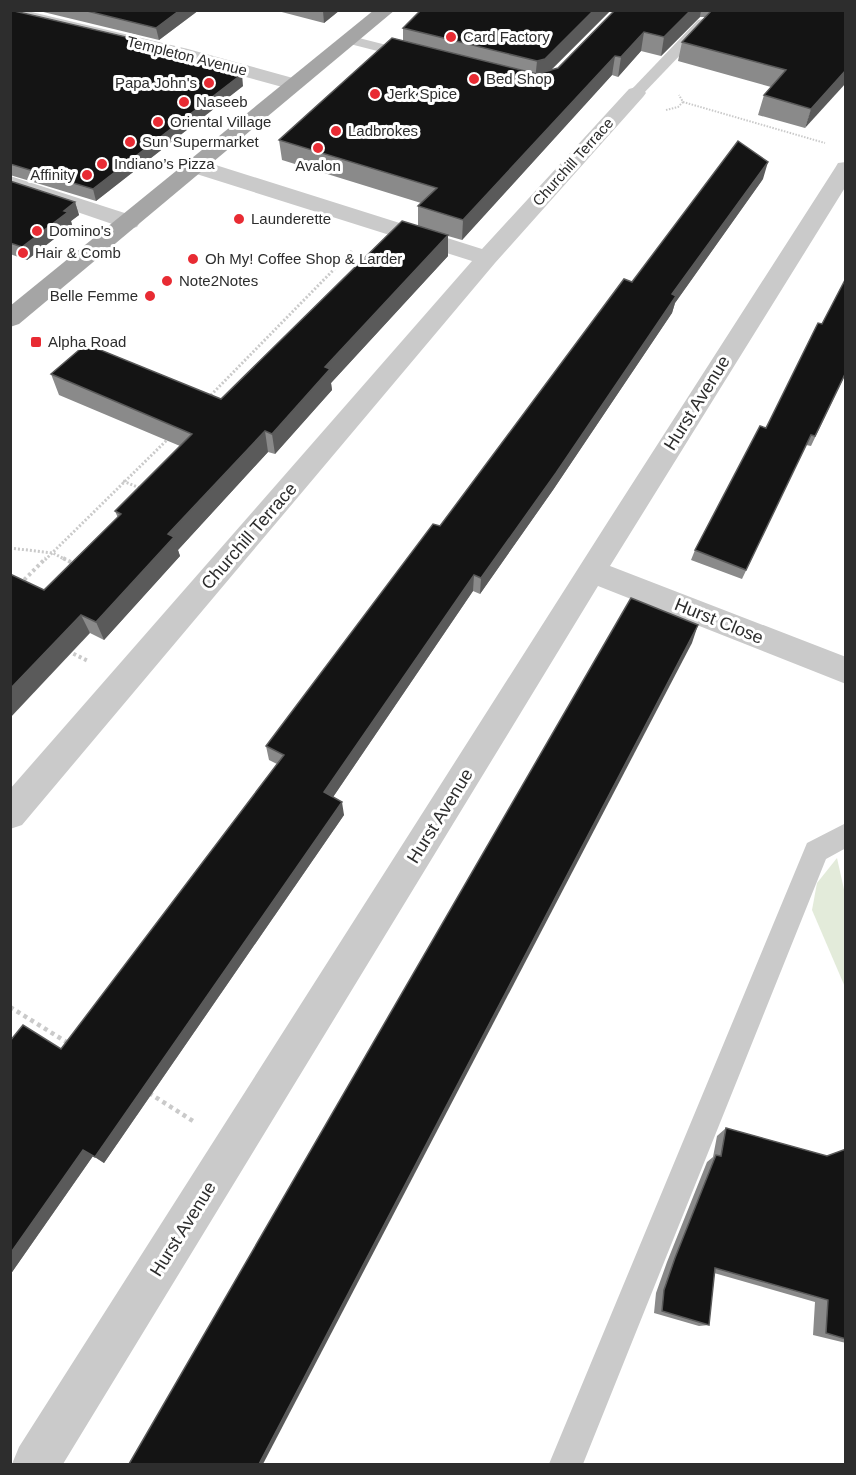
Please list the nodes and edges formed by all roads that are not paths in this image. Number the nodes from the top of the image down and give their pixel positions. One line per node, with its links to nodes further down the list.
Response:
1 (386, 10): 4 (main road)
2 (10, 13): 6 (street, Templeton Avenue)
3 (705, 21): 7 (lane)
4 (351, 40): 5 (lane); 6 (main road)
5 (432, 60)
6 (293, 84): 9 (main road)
7 (636, 93): 12 (street, Churchill Terrace)
8 (840, 157): 14 (street, Hurst Avenue)
9 (195, 166): 11 (main road); 12 (street)
10 (10, 182): 11 (street)
11 (129, 222): 13 (main road)
12 (487, 258): 16 (street, Churchill Terrace)
13 (10, 319)
14 (592, 571): 15 (street, Hurst Close); 18 (street, Hurst Avenue)
15 (846, 671)
16 (10, 814)
17 (846, 834): 19 (lane)
18 (36, 1464)
19 (566, 1464)

